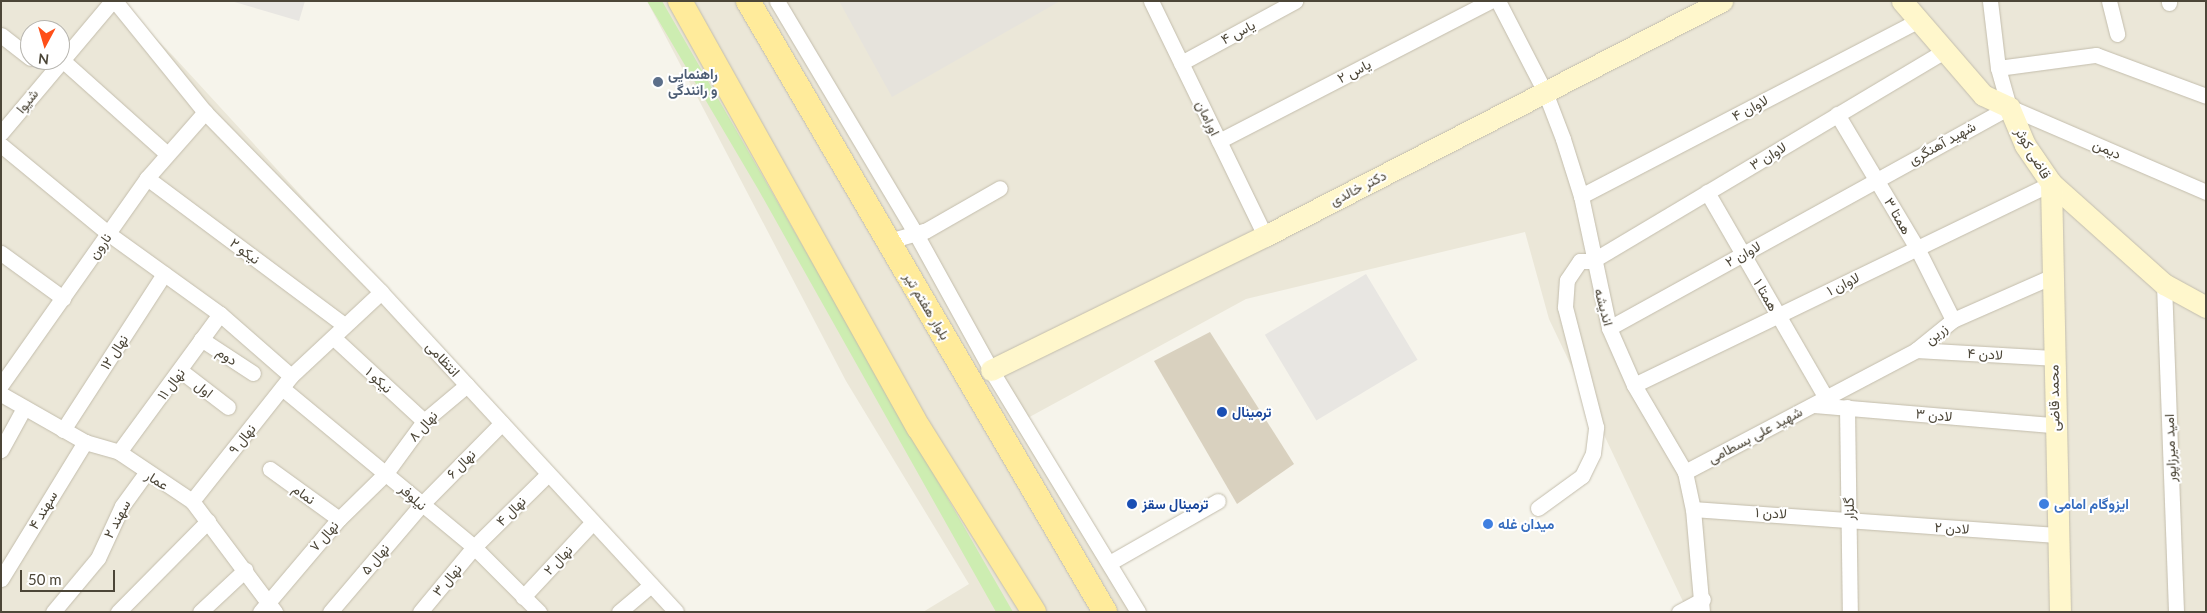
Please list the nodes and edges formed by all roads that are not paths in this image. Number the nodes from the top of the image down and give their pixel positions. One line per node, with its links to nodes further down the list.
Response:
1 (113, 1): 16 (street, شیوا); 28 (street, انتظامی)
2 (680, 1): 113 (main road)
3 (748, 1): 44 (main road, بلوار هفتم تیر)
4 (777, 1): 42 (street)
5 (1151, 1): 19 (street, اورامان)
6 (1295, 1): 19 (street, یاس ۴)
7 (1490, 1): 31 (street, یاس ۲)
8 (1498, 1): 25 (street, اندیشه)
9 (1722, 1): 25 (street, دکتر خالدی)
10 (1902, 1): 13 (street)
11 (1990, 1): 21 (street)
12 (2109, 1): 14 (street)
13 (1919, 20): 18 (street); 40 (street, لاوان ۴)
14 (2117, 34)
15 (1, 35): 17 (street)
16 (70, 49)
17 (20, 50)
18 (1944, 51): 27 (street); 29 (street, لاوان ۳)
19 (1181, 63): 31 (street, اورامان)
20 (70, 67): 33 (street)
21 (1998, 68): 26 (street); 27 (street)
22 (44, 70): 24 (street)
23 (52, 70): 24 (street, شیوا)
24 (49, 74): 30 (street, شیوا)
25 (1545, 92): 40 (street, اندیشه); 43 (street, دکتر خالدی)
26 (2206, 96)
27 (2008, 106): 35 (street, شهید آهنگری); 36 (street, قاضی کوثر); 39 (street, دیمن)
28 (205, 112): 33 (street, نارون); 52 (street, انتظامی)
29 (1838, 114): 35 (street, همتا ۳); 38 (street, لاوان ۳)
30 (1, 133)
31 (1219, 141): 43 (street, اورامان)
32 (1, 145): 41 (street, نیلوفر)
33 (166, 153): 34 (street, نارون)
34 (147, 178): 41 (street, نارون); 58 (street, نیکو ۲)
35 (1876, 180): 45 (street, همتا ۳); 47 (street, لاوان ۲)
36 (2051, 183): 45 (street, لاوان ۱); 50 (street, محمد قاضی); 51 (street, قاضی کوثر)
37 (1000, 188): 42 (street)
38 (1707, 192): 47 (street, همتا ۱); 48 (street, لاوان ۳)
39 (2206, 192)
40 (1581, 196): 48 (street, اندیشه)
41 (110, 234): 49 (street, نیلوفر); 53 (street, نارون)
42 (916, 234): 44 (street); 64 (street)
43 (1265, 236): 64 (street, دکتر خالدی)
44 (889, 242): 114 (main road, بلوار هفتم تیر)
45 (1917, 248): 56 (street, لاوان ۱); 57 (street, همتا ۳)
46 (1, 253): 53 (street)
47 (1742, 254): 56 (street, همتا ۱); 59 (street, لاوان ۲)
48 (1592, 261): 59 (street, اندیشه); 91 (street, لاوان ۳)
49 (164, 274): 55 (street, نیلوفر); 79 (street, نهال ۱۲)
50 (2051, 278): 57 (street, زرین); 63 (street, محمد قاضی)
51 (2164, 284): 54 (street, قاضی کوثر); 119 (street, امید میرزاپور)
52 (380, 292): 58 (street, نهال ۹); 69 (street, انتظامی)
53 (63, 298): 68 (street, نارون)
54 (2206, 307)
55 (220, 314): 60 (street, نهال ۱۱); 67 (street, نیلوفر)
56 (1778, 316): 70 (street, لاوان ۱); 72 (street, همتا ۱)
57 (1954, 320): 62 (street, زرین)
58 (344, 325): 61 (street, نهال ۹)
59 (1610, 328): 70 (street, اندیشه)
60 (201, 339): 65 (street, نهال ۱۱); 66 (street, دوم)
61 (335, 339): 67 (street, نهال ۹); 76 (street, نیکو ۱)
62 (1916, 350): 63 (street, لادن ۴); 72 (street, زرین)
63 (2053, 358): 78 (street, محمد قاضی)
64 (991, 370): 99 (street)
65 (181, 371): 73 (street, اول); 82 (street, نهال ۱۱)
66 (253, 374)
67 (286, 382): 85 (street, نیلوفر); 88 (street, نهال ۹)
68 (1, 385)
69 (467, 385): 76 (street, نهال ۸); 77 (street, انتظامی)
70 (1634, 385): 84 (street, اندیشه)
71 (1, 394): 75 (street, عمار)
72 (1820, 401): 74 (street, لادن ۳); 84 (street, شهید علی بسطامی)
73 (228, 407)
74 (1847, 407): 78 (street, لادن ۳); 95 (street, گلزار)
75 (24, 408): 79 (street, عمار); 81 (street)
76 (424, 421): 85 (street, نهال ۸)
77 (502, 423): 87 (street, انتظامی); 90 (street, نهال ۶)
78 (2054, 425): 97 (street, محمد قاضی)
79 (63, 430): 80 (street, عمار)
80 (85, 442): 82 (street, عمار); 101 (street, سهند ۴)
81 (1, 450)
82 (119, 452): 86 (street, عمار)
83 (270, 469): 93 (street, نمام)
84 (1685, 472): 92 (street, اندیشه)
85 (386, 473): 90 (street, نیلوفر); 93 (street, نهال ۷)
86 (145, 474): 88 (street, عمار); 106 (street, سهند ۲)
87 (548, 474): 96 (street, انتظامی); 98 (street, نهال ۴)
88 (192, 501): 94 (street, عمار)
89 (1218, 501): 99 (street)
90 (421, 505): 98 (street, نیلوفر); 109 (street, نهال ۵)
91 (1538, 508)
92 (1694, 509): 95 (street, لادن ۱); 103 (street, اندیشه)
93 (338, 519): 105 (street, نهال ۷)
94 (208, 521): 100 (street, عمار); 107 (street)
95 (1849, 522): 97 (street, لادن ۲); 117 (street, گلزار)
96 (592, 523): 102 (street, انتظامی); 104 (street, نهال ۲)
97 (2056, 535): 118 (street, محمد قاضی)
98 (474, 547): 104 (street, نیلوفر); 110 (street, نهال ۳)
99 (1111, 562): 115 (street)
100 (245, 570): 105 (street, عمار); 108 (street)
101 (1, 578)
102 (651, 585): 111 (street); 112 (street, انتظامی)
103 (1702, 605): 116 (street)
104 (528, 606)
105 (267, 609)
106 (53, 612)
107 (118, 612)
108 (200, 612)
109 (330, 612)
110 (420, 612)
111 (619, 612)
112 (676, 612)
113 (1034, 612)
114 (1105, 612)
115 (1138, 612)
116 (1679, 612)
117 (1850, 612)
118 (2060, 612)
119 (2176, 612)

